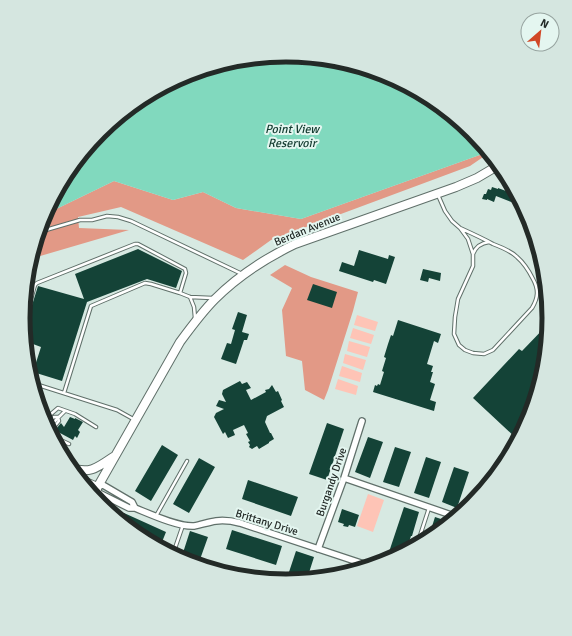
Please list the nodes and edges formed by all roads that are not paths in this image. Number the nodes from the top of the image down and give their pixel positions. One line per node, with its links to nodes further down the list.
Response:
1 (493, 168): 2 (main road, Berdan Avenue)
2 (438, 194): 3 (lane); 7 (main road, Berdan Avenue)
3 (460, 228): 5 (lane); 6 (lane)
4 (46, 230): 7 (lane)
5 (489, 242): 6 (lane); 6 (lane)
6 (473, 254)
7 (244, 275): 11 (main road, Berdan Avenue)
8 (180, 293): 9 (lane); 10 (lane); 14 (lane)
9 (190, 297): 11 (lane); 12 (lane)
10 (31, 299)
11 (215, 299): 12 (main road, Berdan Avenue)
12 (195, 321): 18 (main road, Berdan Avenue)
13 (39, 385): 14 (lane)
14 (64, 393): 18 (lane)
15 (65, 411): 16 (lane); 17 (lane); 20 (lane)
16 (49, 416)
17 (51, 420)
18 (135, 420): 23 (main road, Berdan Avenue)
19 (362, 420): 26 (street, Burgandy Drive)
20 (96, 427)
21 (61, 440): 22 (lane)
22 (69, 444)
23 (115, 456): 25 (main road); 28 (main road, Berdan Avenue)
24 (187, 461): 33 (lane)
25 (80, 470)
26 (344, 478): 31 (street); 37 (street, Burgandy Drive)
27 (92, 485): 28 (main road)
28 (97, 487): 29 (street, Brittany Drive)
29 (99, 492)
30 (100, 493): 33 (street, Brittany Drive)
31 (429, 507): 32 (street); 35 (lane)
32 (450, 514)
33 (155, 517): 34 (street, Brittany Drive)
34 (183, 525): 36 (lane); 37 (street, Brittany Drive)
35 (420, 536)
36 (175, 549)
37 (318, 549): 38 (street, Brittany Drive)
38 (360, 563)

